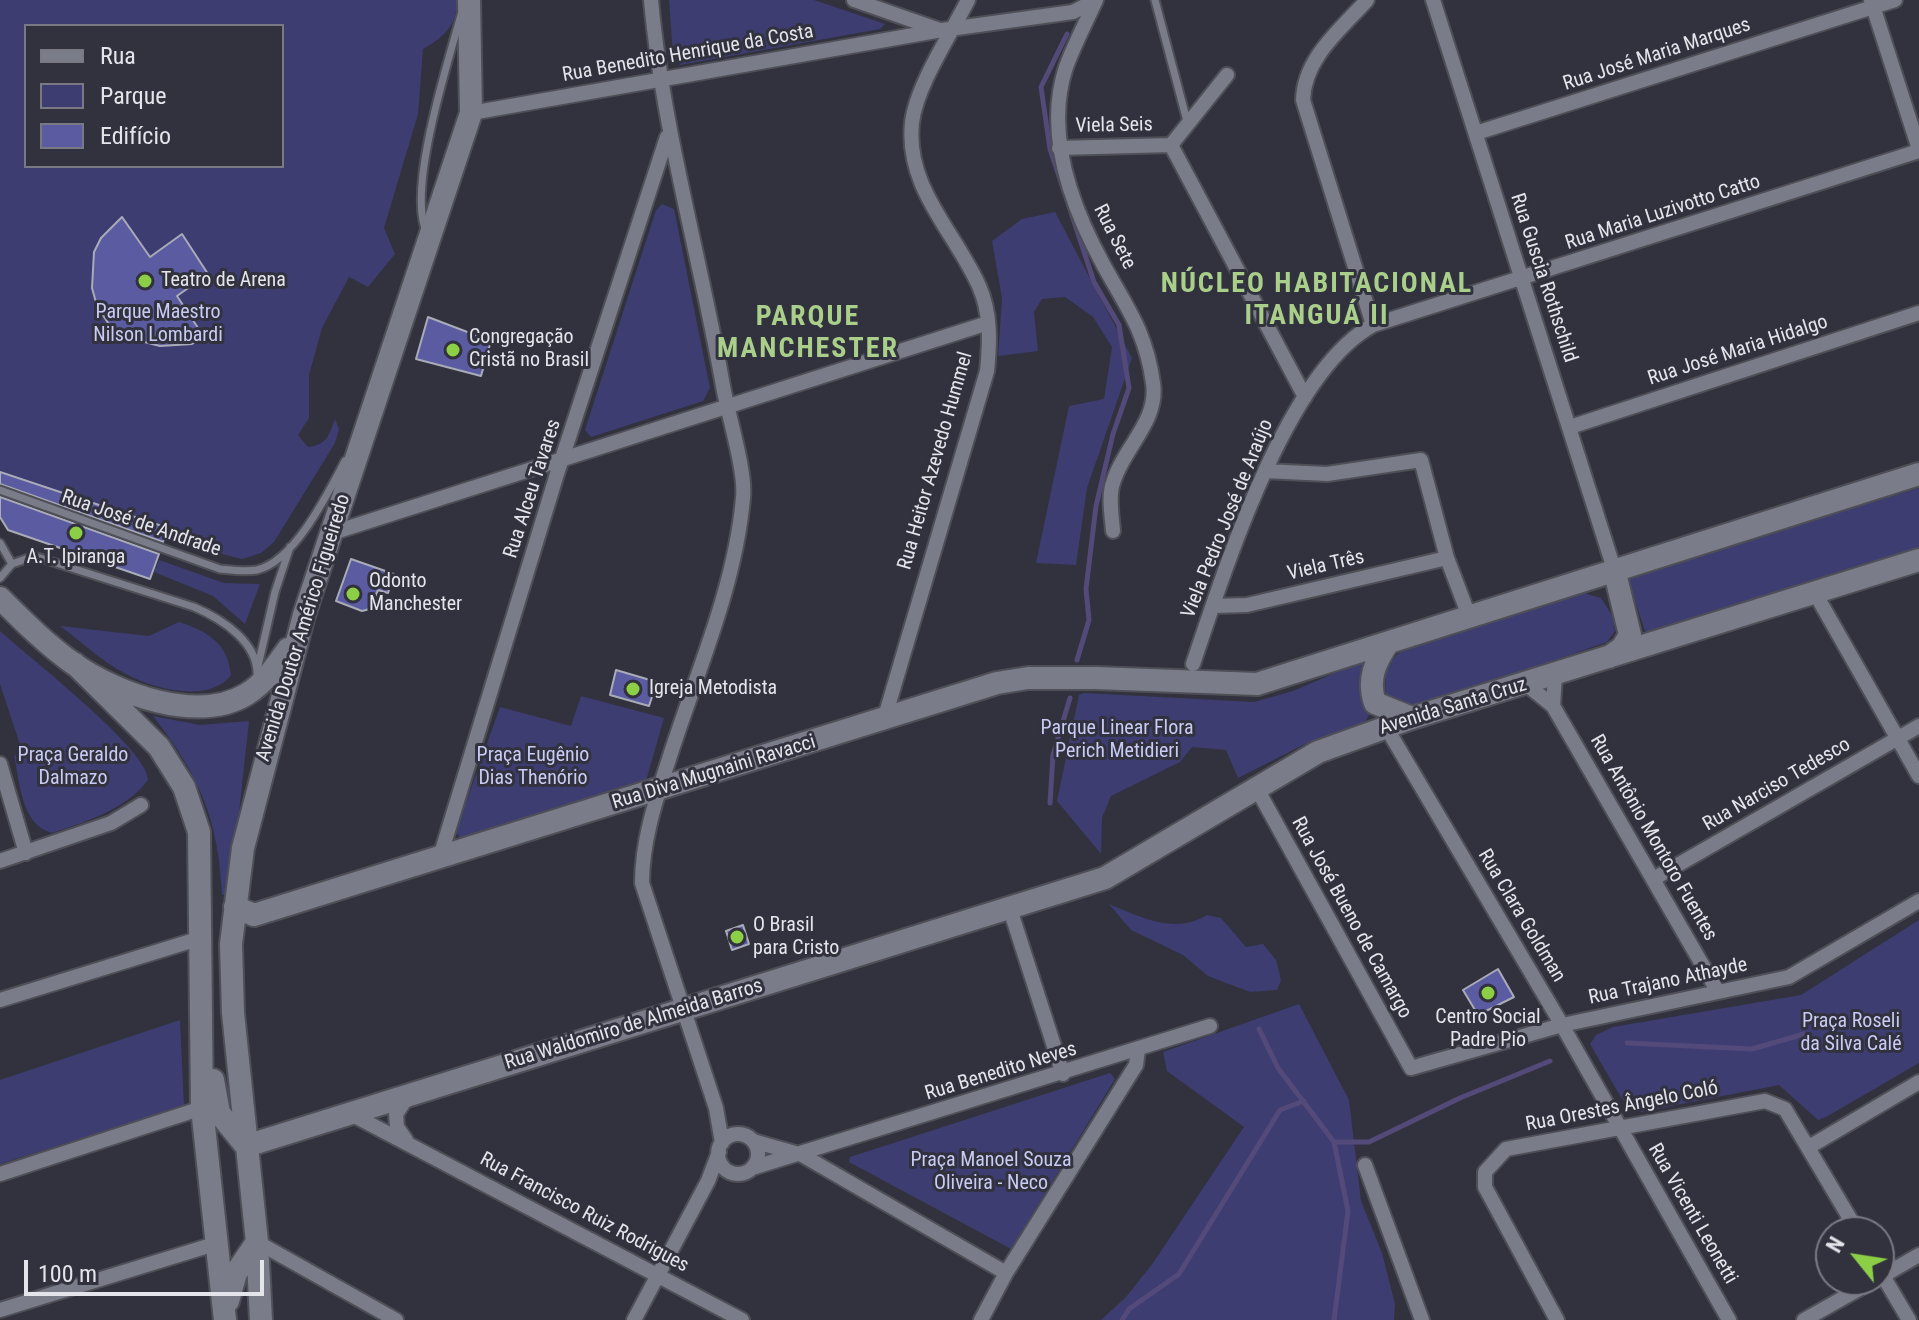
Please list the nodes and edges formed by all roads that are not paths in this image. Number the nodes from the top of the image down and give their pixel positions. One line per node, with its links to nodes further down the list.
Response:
1 (467, 0): 18 (main road, Avenida Doutor Américo Figueiredo); 25 (lane)
2 (651, 0): 17 (street)
3 (854, 0): 11 (street)
4 (1096, 0): 12 (street, Rua Benedito Henrique da Costa); 23 (street, Rua Sete)
5 (1155, 0): 19 (lane)
6 (1367, 0): 29 (street)
7 (1433, 0): 20 (street, Rua Guscia Rothschild)
8 (1895, 0): 10 (street, Rua José Maria Marques)
9 (967, 2): 12 (street); 13 (street, Rua Heitor Azevedo Hummel)
10 (1872, 4): 20 (street, Rua José Maria Marques); 24 (street)
11 (897, 15): 13 (street); 14 (street)
12 (983, 27): 13 (street, Rua Benedito Henrique da Costa)
13 (947, 31): 14 (street, Rua Benedito Henrique da Costa); 15 (street, Rua Heitor Azevedo Hummel)
14 (912, 36): 15 (street); 17 (street, Rua Benedito Henrique da Costa)
15 (942, 50): 28 (street, Rua Heitor Azevedo Hummel)
16 (1227, 75): 19 (street)
17 (658, 79): 18 (street, Rua Benedito Henrique da Costa); 21 (street)
18 (471, 113): 25 (main road, Avenida Doutor Américo Figueiredo)
19 (1188, 124): 22 (street)
20 (1476, 133): 26 (street, Rua Guscia Rothschild)
21 (668, 134): 32 (street); 34 (street, Rua Alceu Tavares)
22 (1171, 145): 23 (street, Viela Seis); 30 (street)
23 (1059, 148): 40 (street, Rua Sete)
24 (1919, 150): 26 (street, Rua Maria Luzivotto Catto)
25 (431, 242): 31 (main road, Avenida Doutor Américo Figueiredo)
26 (1522, 280): 29 (street, Rua Maria Luzivotto Catto); 33 (street, Rua Guscia Rothschild)
27 (1919, 313): 33 (street, Rua José Maria Hidalgo)
28 (988, 323): 32 (street); 66 (street, Rua Heitor Azevedo Hummel)
29 (1373, 325): 30 (street, Viela Pedro José de Araújo)
30 (1305, 397): 35 (street, Viela Pedro José de Araújo)
31 (377, 402): 38 (main road, Avenida Doutor Américo Figueiredo); 43 (lane, Rua José de Andrade)
32 (727, 408): 34 (street); 73 (street)
33 (1570, 427): 47 (street, Rua Guscia Rothschild)
34 (562, 462): 39 (street); 76 (street, Rua Alceu Tavares)
35 (1265, 471): 44 (street); 52 (street, Viela Pedro José de Araújo)
36 (1919, 474): 47 (main road)
37 (0, 490): 43 (lane, Rua José de Andrade)
38 (343, 500): 39 (street); 41 (main road, Avenida Doutor Américo Figueiredo)
39 (366, 523): 41 (street)
40 (1113, 531)
41 (332, 533): 53 (main road, Avenida Doutor Américo Figueiredo)
42 (0, 543): 46 (lane)
43 (290, 547): 61 (lane, Avenida Doutor Américo Figueiredo)
44 (1447, 558): 52 (street, Viela Três); 54 (street)
45 (1919, 560): 50 (main road, Avenida Santa Cruz)
46 (12, 564): 48 (lane); 61 (lane)
47 (1614, 569): 49 (main road); 55 (main road)
48 (0, 578)
49 (1580, 580): 54 (main road); 55 (main road)
50 (1815, 593): 57 (main road, Avenida Santa Cruz); 69 (street)
51 (0, 598): 58 (main road)
52 (1213, 606): 59 (street, Viela Pedro José de Araújo)
53 (304, 615): 61 (main road); 80 (main road, Avenida Doutor Américo Figueiredo)
54 (1469, 616): 56 (main road)
55 (1630, 635): 57 (main road)
56 (1388, 643): 59 (main road); 63 (main road)
57 (1604, 660): 60 (main road, Avenida Santa Cruz)
58 (75, 664): 61 (main road); 82 (main road)
59 (1198, 674): 66 (main road, Rua Diva Mugnaini Ravacci)
60 (1555, 675): 62 (main road, Avenida Santa Cruz); 64 (street)
61 (257, 678)
62 (1526, 684): 64 (street, Rua Antônio Montoro Fuentes); 65 (main road, Avenida Santa Cruz)
63 (1375, 703): 65 (main road); 68 (main road)
64 (1553, 706): 78 (street, Rua Antônio Montoro Fuentes)
65 (1412, 718): 68 (main road, Avenida Santa Cruz)
66 (884, 720): 73 (main road, Rua Diva Mugnaini Ravacci)
67 (1919, 726): 69 (street, Rua Narciso Tedesco)
68 (1386, 727): 72 (main road, Avenida Santa Cruz); 87 (street, Rua Clara Goldman)
69 (1897, 739): 71 (street); 78 (street, Rua Narciso Tedesco)
70 (0, 764): 75 (street)
71 (1919, 776)
72 (1256, 787): 81 (main road, Avenida Santa Cruz); 90 (street, Rua José Bueno de Camargo)
73 (658, 791): 76 (main road, Rua Diva Mugnaini Ravacci); 86 (street)
74 (141, 805): 75 (street)
75 (26, 853): 77 (street)
76 (440, 857): 80 (main road, Rua Diva Mugnaini Ravacci)
77 (0, 861)
78 (1655, 878): 84 (street, Rua Antônio Montoro Fuentes)
79 (1919, 901): 84 (street, Rua Trajano Athayde)
80 (235, 907): 101 (main road, Avenida Doutor Américo Figueiredo)
81 (1010, 909): 86 (main road, Rua Waldomiro de Almeida Barros); 91 (street)
82 (201, 938): 83 (main road); 85 (street)
83 (202, 972): 94 (main road); 101 (main road)
84 (1718, 992): 87 (street, Rua Trajano Athayde)
85 (0, 1000)
86 (682, 1010): 93 (main road, Rua Waldomiro de Almeida Barros); 100 (street)
87 (1562, 1025): 90 (street, Rua Trajano Athayde); 96 (street, Rua Clara Goldman)
88 (1210, 1026): 89 (street, Rua Benedito Neves)
89 (1138, 1050): 91 (street, Rua Benedito Neves); 113 (street)
90 (1411, 1068)
91 (1063, 1074): 102 (street, Rua Benedito Neves)
92 (1919, 1082): 99 (street)
93 (408, 1096): 95 (main road, Rua Waldomiro de Almeida Barros); 97 (street)
94 (202, 1108): 105 (street); 110 (main road)
95 (351, 1114): 97 (street, Rua Francisco Ruiz Rodrigues); 101 (main road, Rua Waldomiro de Almeida Barros)
96 (1619, 1127): 99 (street, Rua Orestes Ângelo Coló); 125 (street, Rua Orestes Ângelo Coló); 126 (street, Rua Vicenti Leonetti)
97 (407, 1141): 114 (street, Rua Francisco Ruiz Rodrigues)
98 (753, 1141): 100 (street); 102 (street); 104 (street)
99 (1809, 1147): 108 (street)
100 (720, 1148): 106 (street); 107 (street)
101 (251, 1151): 109 (main road, Avenida Doutor Américo Figueiredo)
102 (802, 1155): 104 (street, Rua Benedito Neves); 113 (street)
103 (1365, 1165): 124 (street)
104 (752, 1168): 106 (street)
105 (0, 1174)
106 (736, 1174): 107 (street)
107 (696, 1205): 114 (street)
108 (1849, 1216)
109 (257, 1242): 118 (main road); 119 (main road, Avenida Doutor Américo Figueiredo); 120 (street)
110 (218, 1243): 117 (street); 118 (main road)
111 (1919, 1255): 112 (street)
112 (1895, 1268)
113 (1006, 1273): 123 (street)
114 (659, 1276): 121 (street); 122 (street, Rua Francisco Ruiz Rodrigues)
115 (1845, 1296): 127 (street)
116 (1893, 1296): 128 (street)
117 (0, 1310)
118 (225, 1318)
119 (261, 1320)
120 (396, 1320)
121 (634, 1320)
122 (742, 1320)
123 (981, 1320)
124 (1422, 1320)
125 (1557, 1320)
126 (1729, 1320)
127 (1804, 1320)
128 (1909, 1320)

